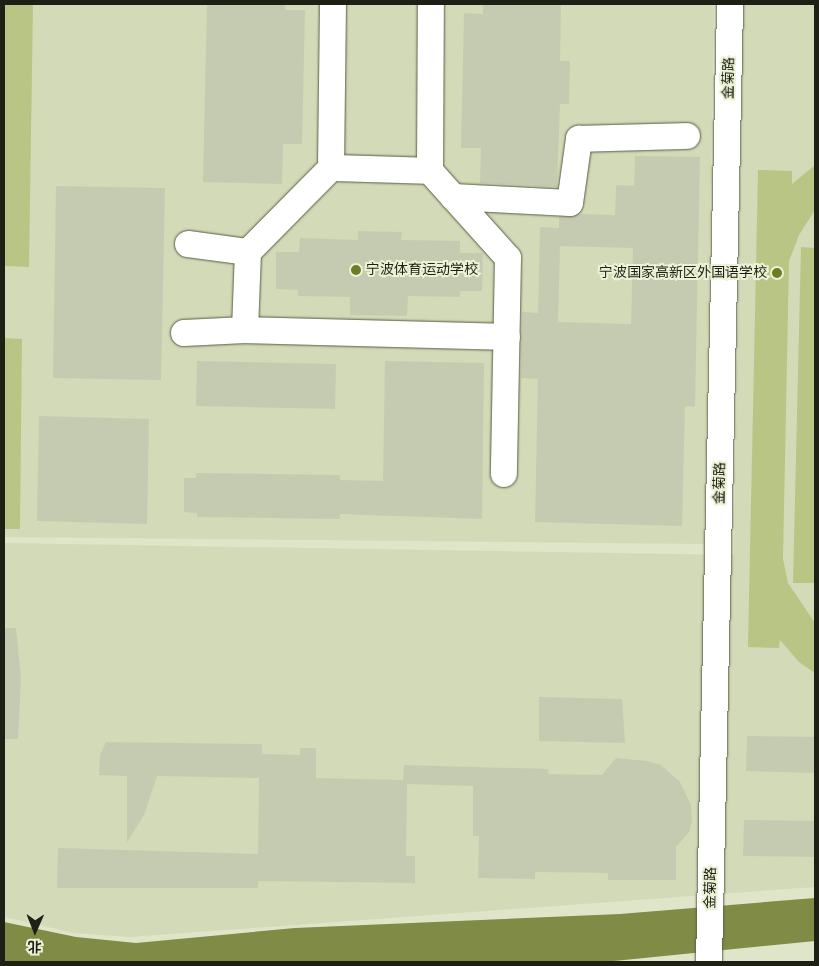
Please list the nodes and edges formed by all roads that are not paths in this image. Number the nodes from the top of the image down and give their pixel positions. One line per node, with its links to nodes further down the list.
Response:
1 (333, 4): 5 (street)
2 (431, 4): 6 (street)
3 (730, 4): 14 (street, 金菊路)
4 (687, 136): 7 (street)
5 (331, 168): 6 (street); 9 (street)
6 (430, 171): 7 (street)
7 (453, 197): 12 (street)
8 (188, 244): 9 (street)
9 (248, 252): 10 (street)
10 (245, 330): 11 (street); 12 (street)
11 (184, 333)
12 (507, 337): 13 (street)
13 (504, 474)
14 (710, 962)

